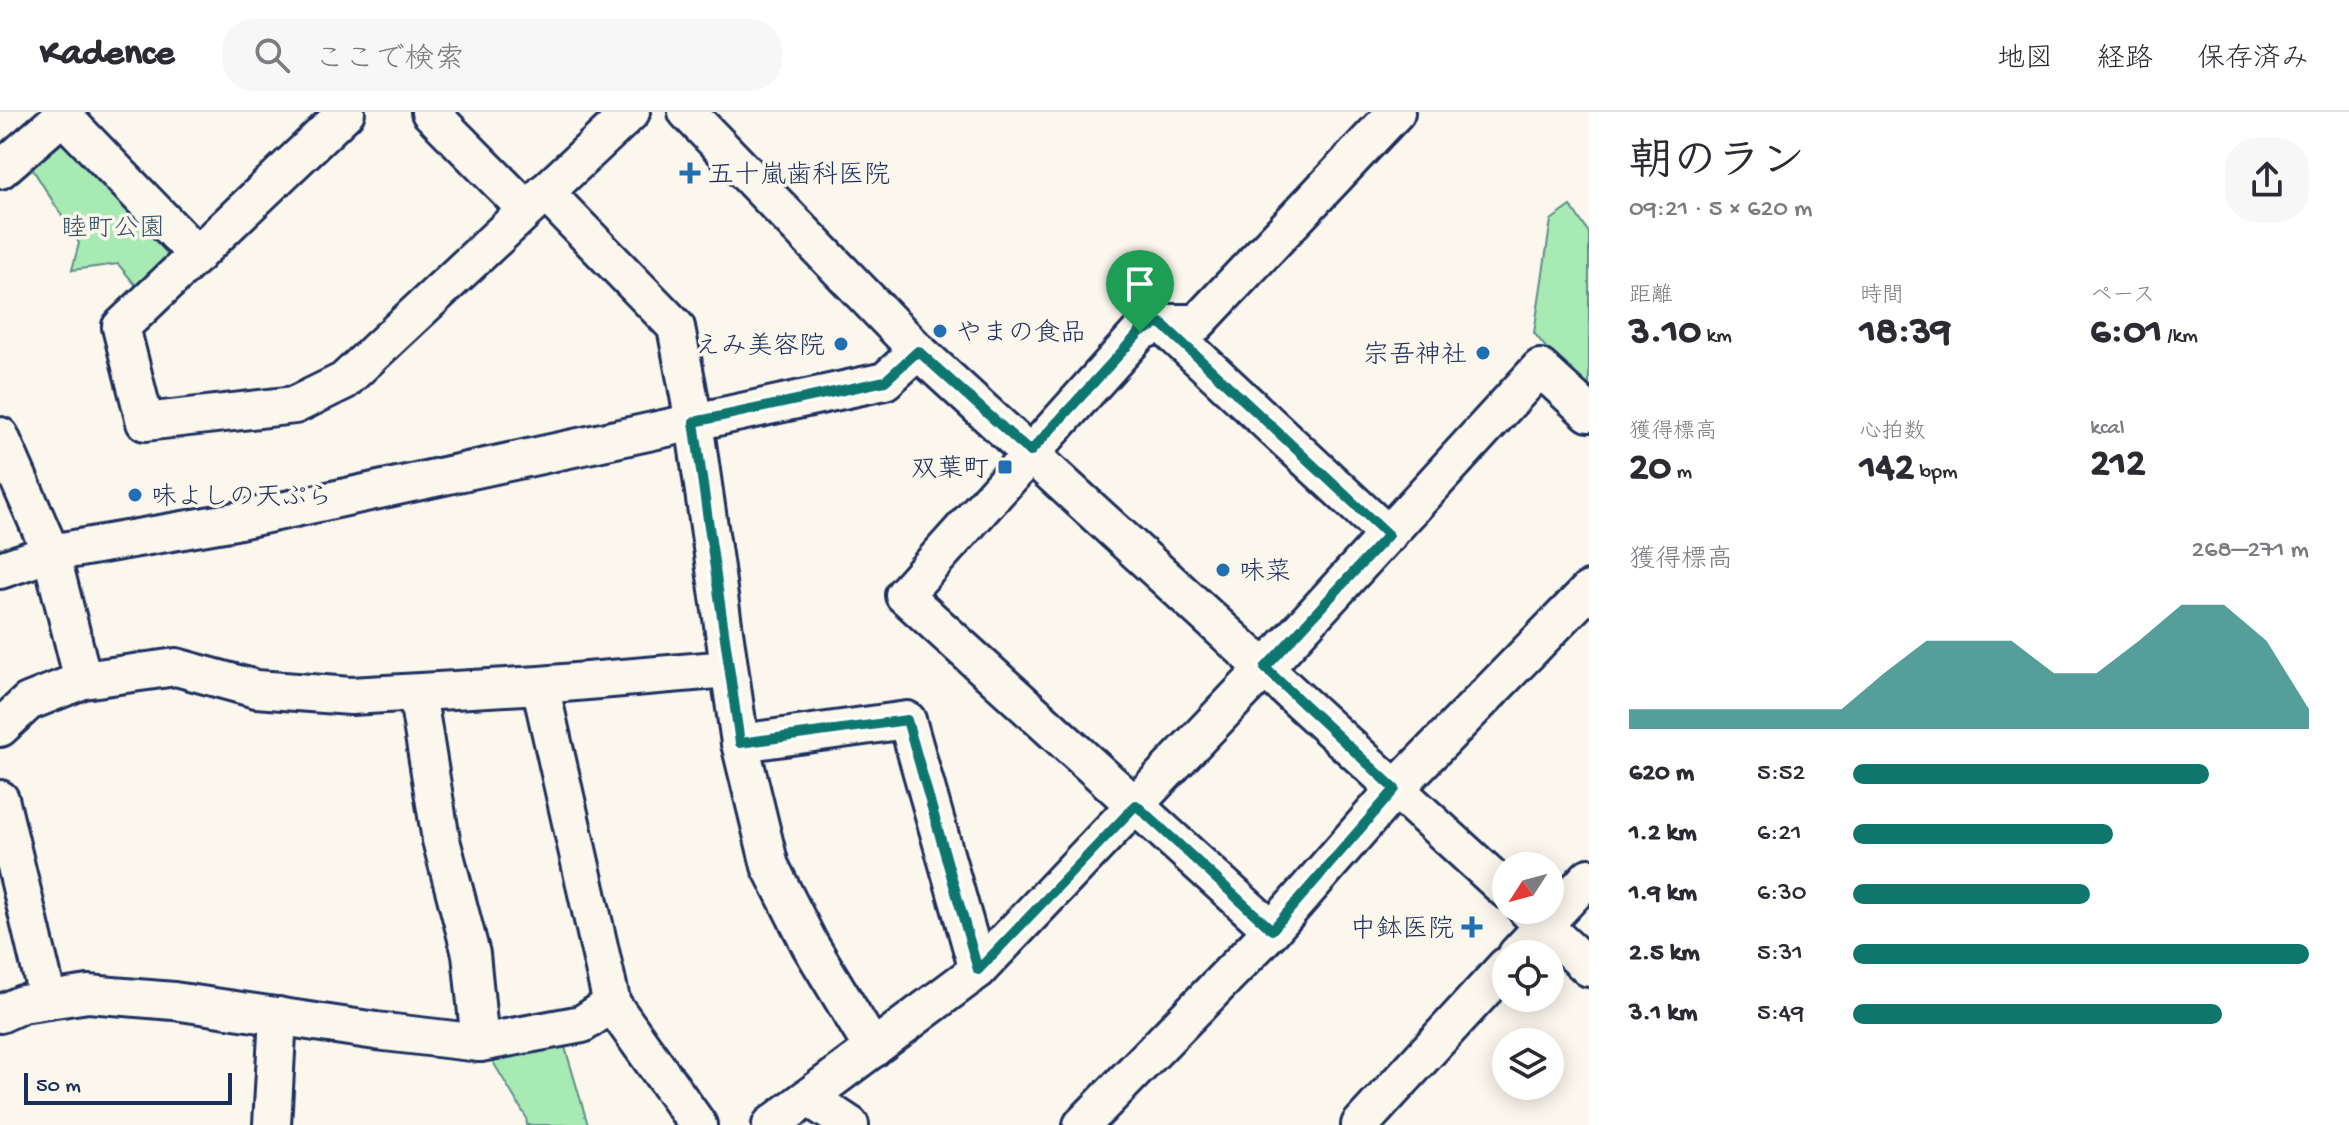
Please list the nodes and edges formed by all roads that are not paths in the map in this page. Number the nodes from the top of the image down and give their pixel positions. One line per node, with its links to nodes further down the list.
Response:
1 (346, 112): 9 (street)
2 (430, 112): 8 (street)
3 (631, 112): 8 (street)
4 (687, 112): 11 (street)
5 (1394, 113): 10 (street)
6 (65, 114): 7 (street); 9 (street)
7 (0, 170)
8 (536, 200): 9 (street); 13 (street)
9 (197, 255)
10 (1161, 323): 15 (street); 16 (street)
11 (918, 351): 13 (street); 15 (street)
12 (1589, 413): 16 (street)
13 (694, 422): 17 (street); 21 (street)
14 (0, 436): 17 (street)
15 (1030, 452): 20 (street); 29 (street)
16 (1388, 535): 20 (street)
17 (51, 553): 18 (street); 22 (street)
18 (0, 570)
19 (1589, 590): 27 (street)
20 (1265, 668): 27 (street); 29 (street)
21 (729, 669): 23 (street); 26 (street)
22 (83, 680): 24 (street); 25 (street)
23 (540, 685): 24 (street); 39 (street)
24 (417, 693): 42 (street)
25 (0, 728)
26 (740, 743): 36 (street); 43 (street)
27 (1395, 789): 30 (street); 34 (street)
28 (0, 799): 38 (street)
29 (1136, 805): 34 (street); 36 (street)
30 (1492, 877)
31 (1589, 877): 32 (street)
32 (1564, 896)
33 (1542, 924): 35 (street)
34 (1272, 930): 49 (street)
35 (1589, 968)
36 (978, 970): 43 (street)
37 (1492, 981): 50 (street)
38 (48, 1000): 40 (street); 41 (street)
39 (612, 1004): 42 (street); 46 (street)
40 (0, 1014)
41 (278, 1016): 42 (street); 45 (street)
42 (480, 1043)
43 (873, 1049): 44 (street)
44 (809, 1098): 47 (street); 48 (street)
45 (272, 1125)
46 (698, 1125)
47 (771, 1125)
48 (850, 1125)
49 (1082, 1125)
50 (1360, 1125)

